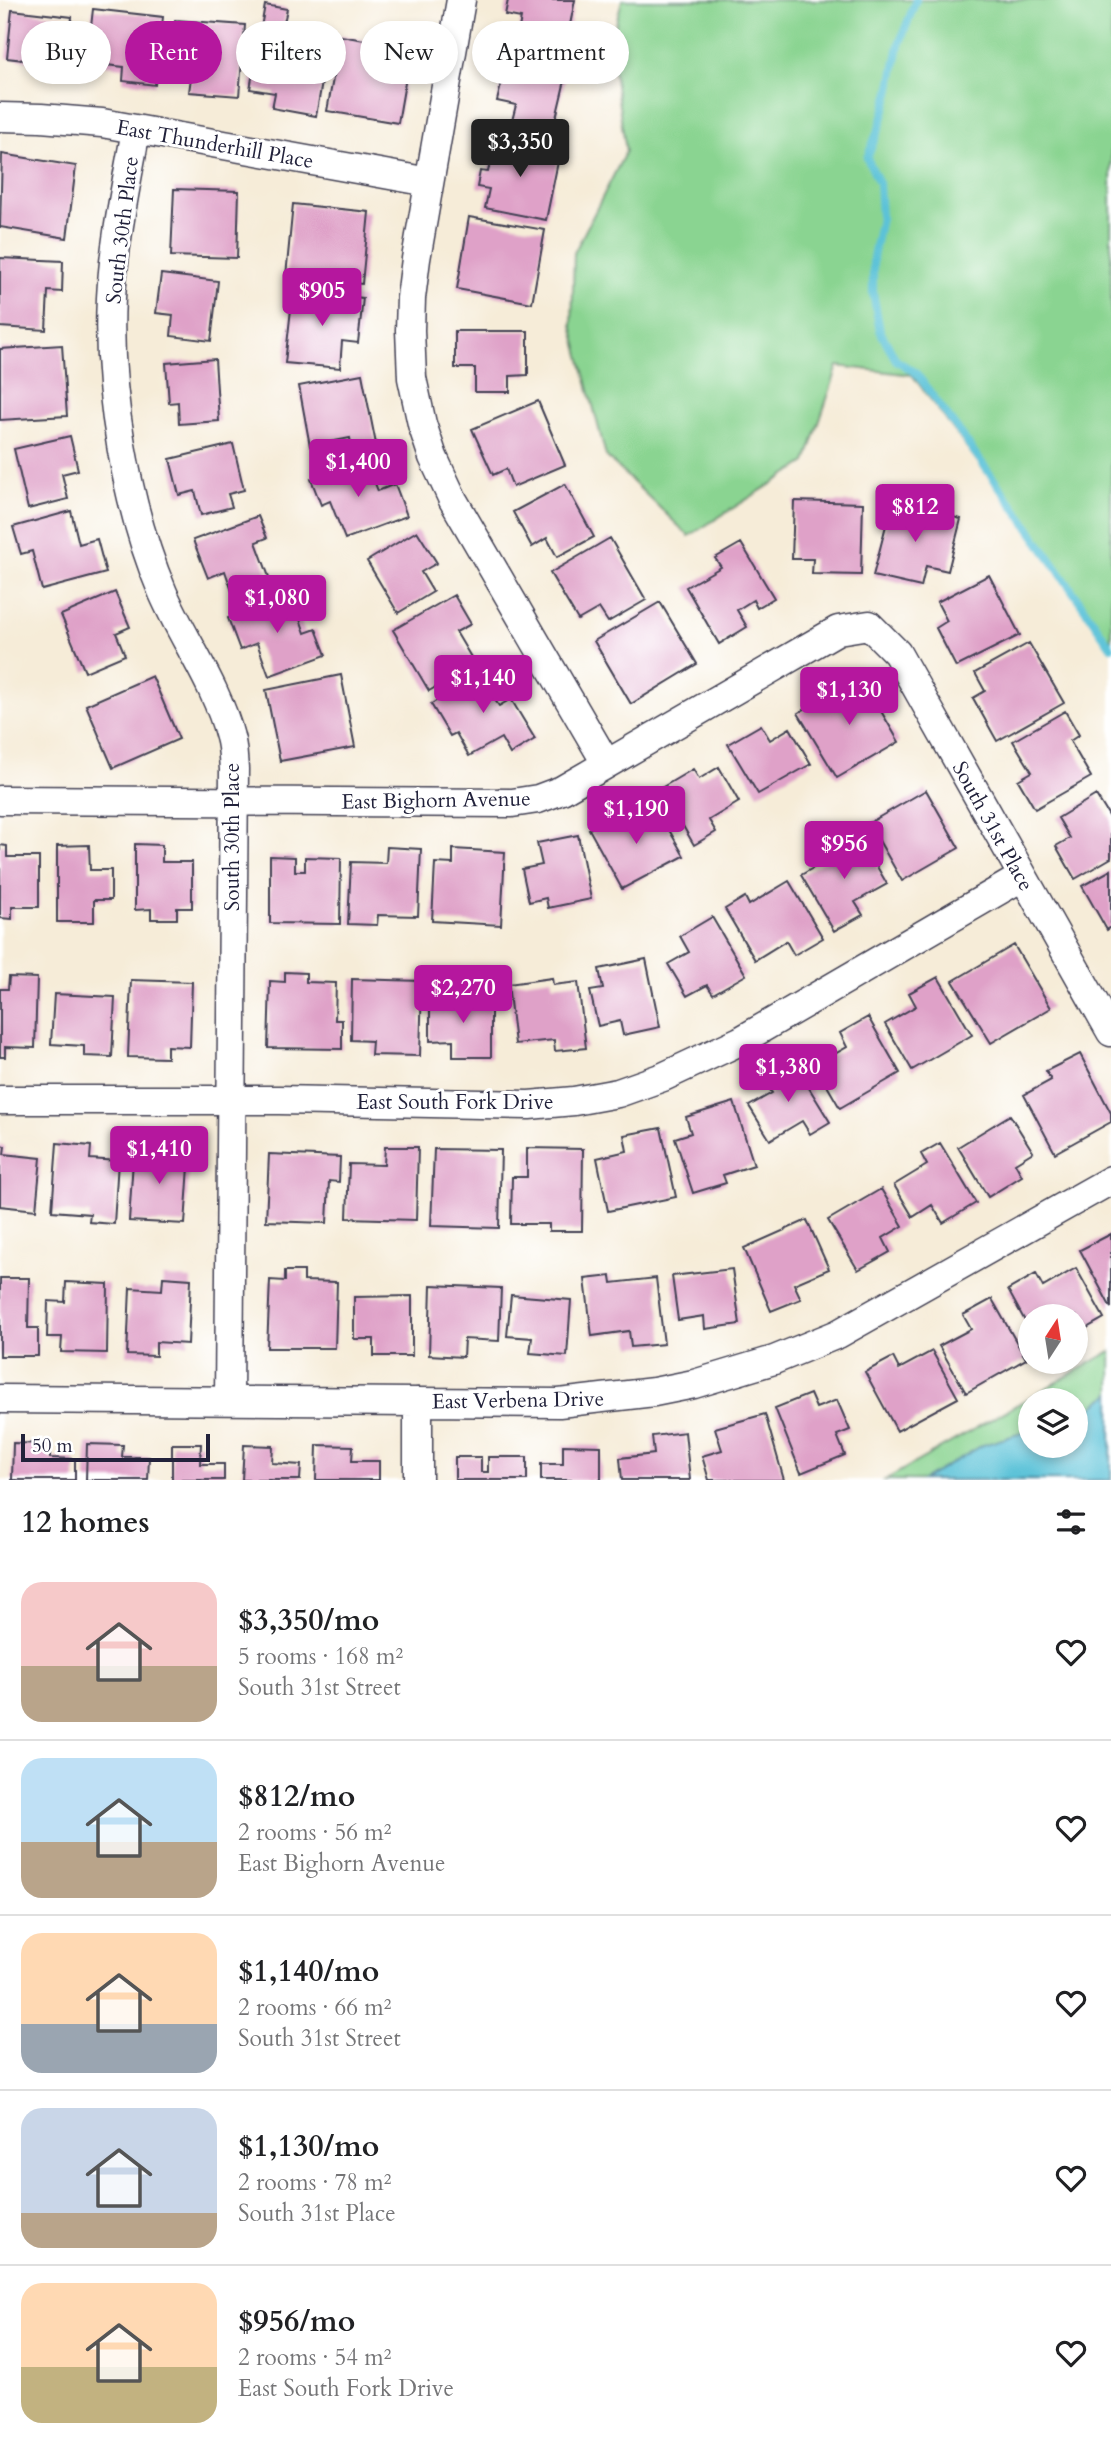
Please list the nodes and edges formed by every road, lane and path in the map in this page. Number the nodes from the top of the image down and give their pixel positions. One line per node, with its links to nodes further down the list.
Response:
1 (461, 0): 4 (street)
2 (0, 117): 3 (street, East Thunderhill Place)
3 (136, 130): 4 (street, East Thunderhill Place); 8 (street, South 30th Place)
4 (429, 182): 6 (street)
5 (869, 625): 6 (street, East Bighorn Avenue); 9 (street, South 31st Place)
6 (606, 763): 8 (street, East Bighorn Avenue)
7 (0, 800): 8 (street, East Bighorn Avenue)
8 (234, 801): 12 (street, South 30th Place)
9 (1022, 877): 10 (street, South 31st Place); 12 (street, East South Fork Drive)
10 (1111, 1032)
11 (0, 1100): 12 (street, East South Fork Drive)
12 (231, 1101): 15 (street, South 30th Place)
13 (1111, 1180): 16 (street, East Verbena Drive)
14 (0, 1399): 15 (street, East Verbena Drive)
15 (229, 1401): 16 (street, East Verbena Drive)
16 (418, 1402): 17 (street)
17 (418, 1480)

